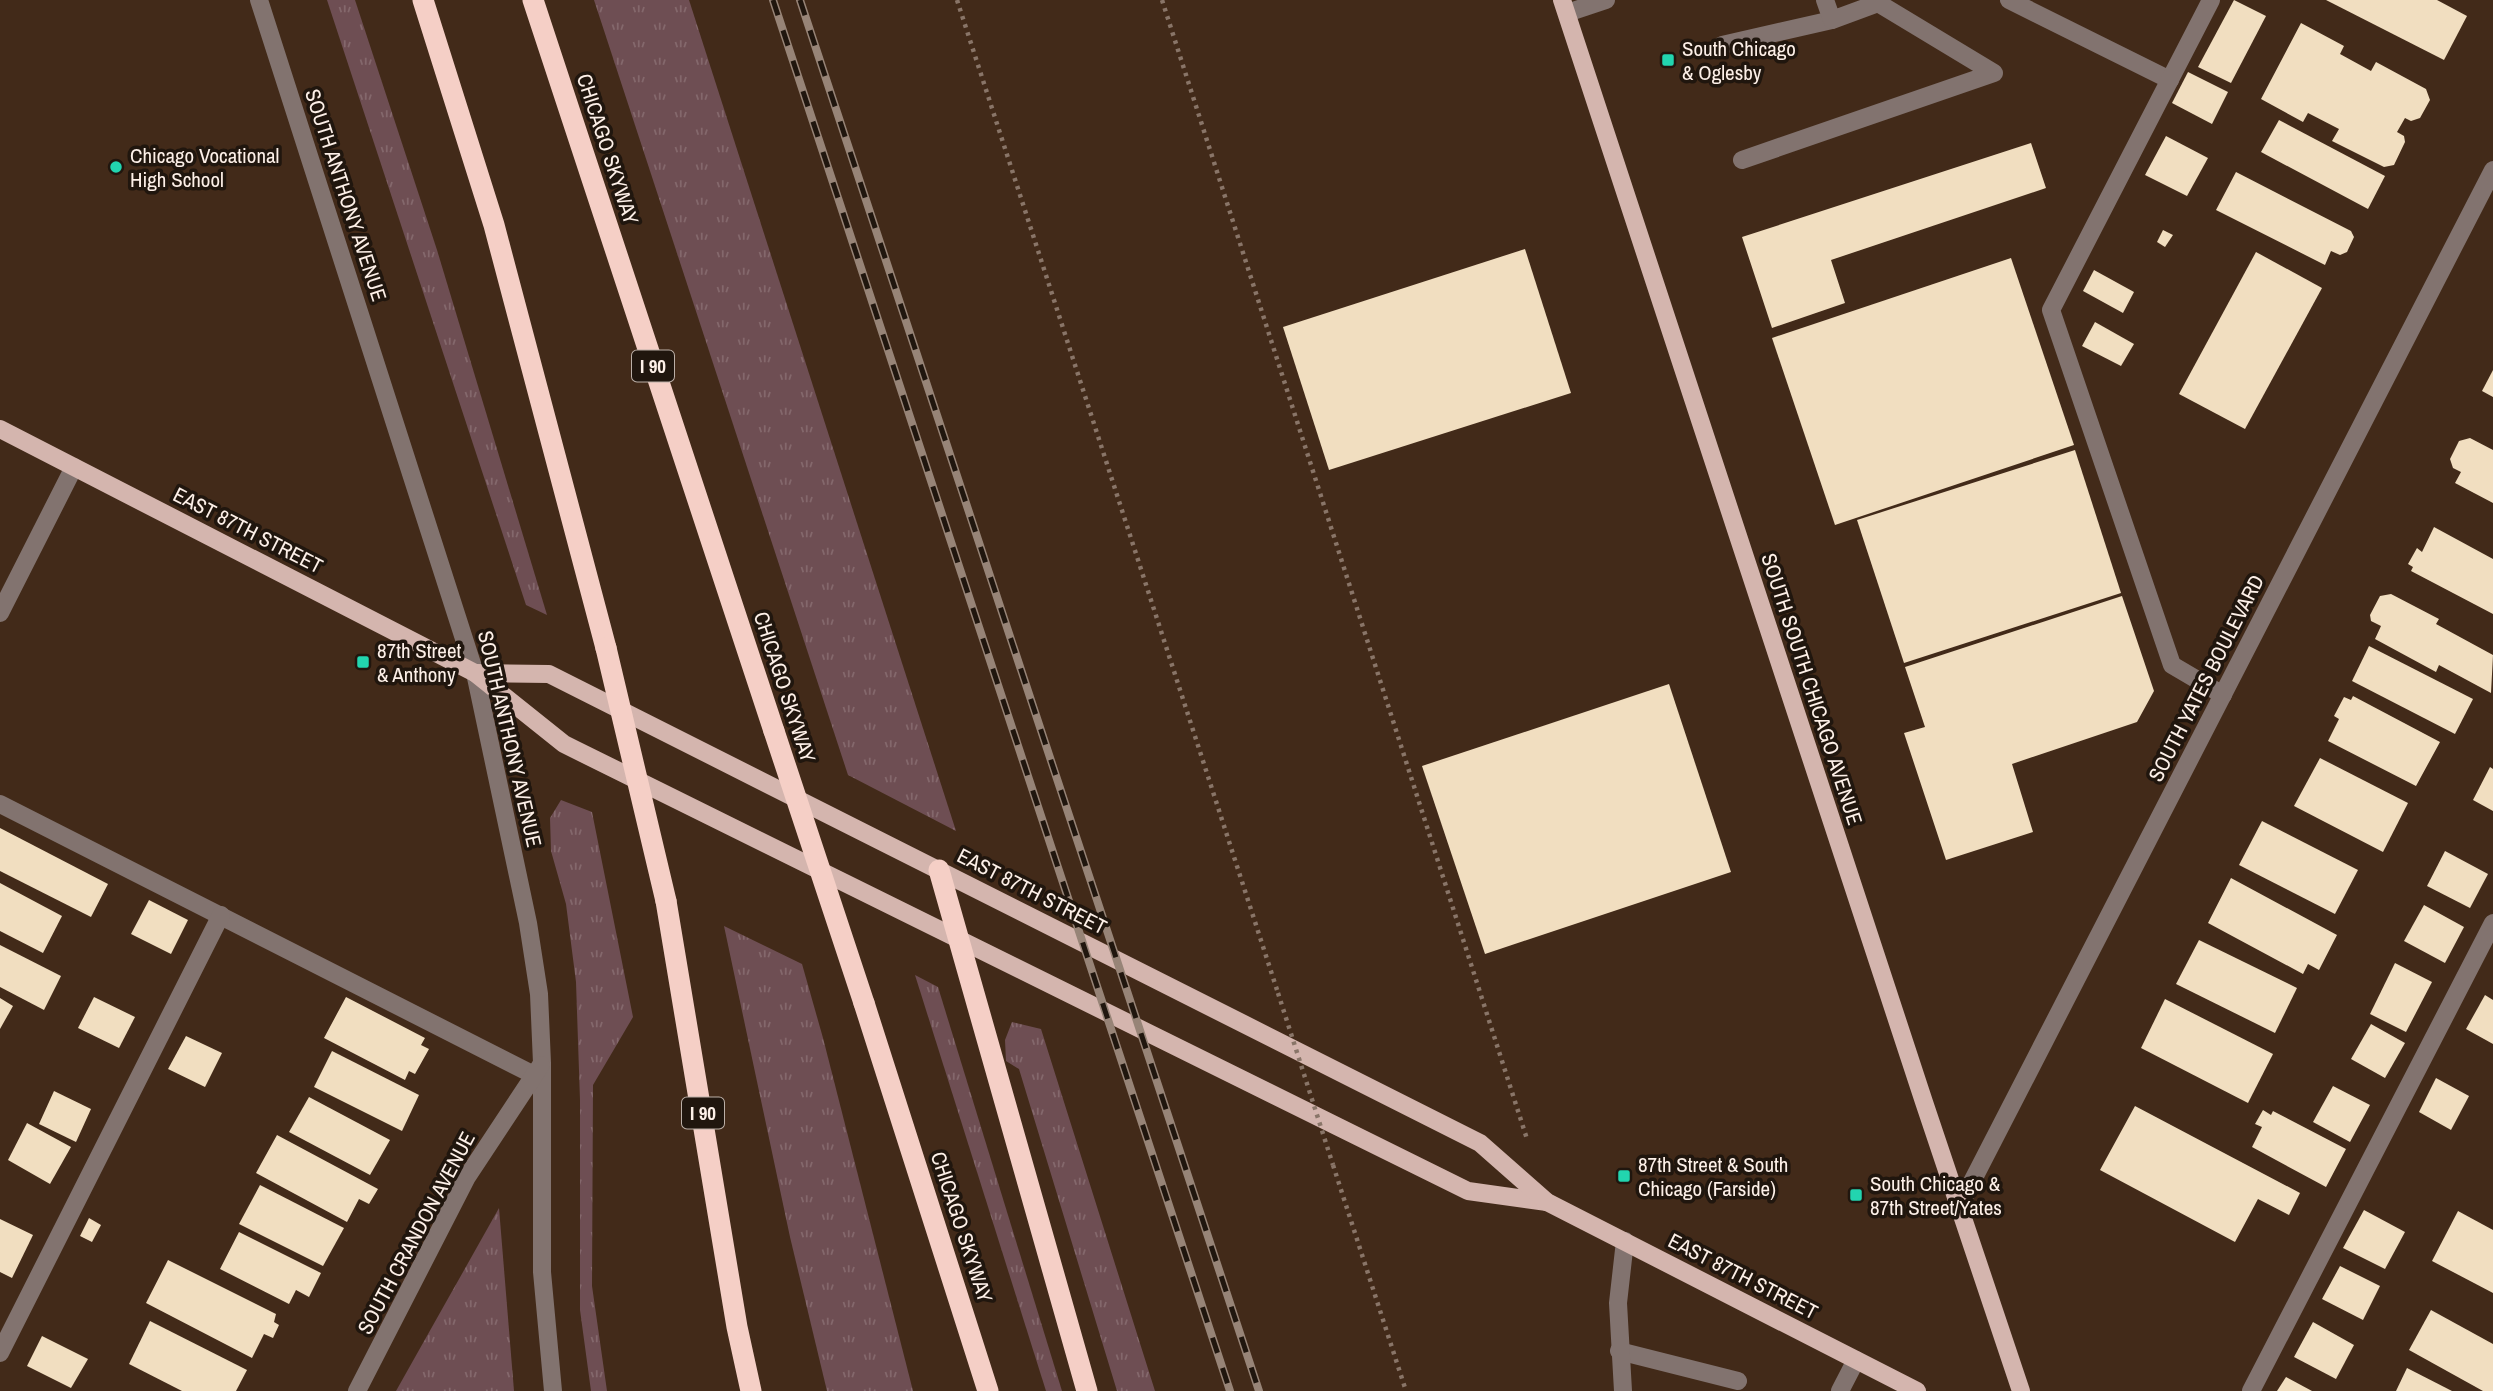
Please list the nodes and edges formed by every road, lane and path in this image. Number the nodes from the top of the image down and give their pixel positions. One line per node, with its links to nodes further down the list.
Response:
1 (260, 0): 19 (street, SOUTH ANTHONY AVENUE)
2 (423, 0): 37 (highway, I 90, bridge)
3 (533, 0): 38 (highway, CHICAGO SKYWAY / I 90, bridge)
4 (957, 0): 40 (path, bridge)
5 (1162, 0): 27 (path)
6 (1606, 0): 10 (street)
7 (1825, 0): 11 (street)
8 (2010, 0): 13 (street)
9 (2211, 0): 13 (street)
10 (1564, 7): 29 (main road, SOUTH SOUTH CHICAGO AVENUE)
11 (1832, 20): 12 (street); 14 (street)
12 (1722, 45)
13 (2170, 80): 20 (street)
14 (1742, 160)
15 (2493, 170): 20 (street, SOUTH YATES BOULEVARD)
16 (0, 429): 17 (main road, EAST 87TH STREET)
17 (74, 467): 18 (street); 19 (main road, EAST 87TH STREET)
18 (0, 613)
19 (475, 673): 22 (main road, EAST 87TH STREET); 25 (main road, EAST 87TH STREET); 26 (street, SOUTH ANTHONY AVENUE)
20 (2222, 695): 29 (street, SOUTH YATES BOULEVARD)
21 (0, 804): 23 (street)
22 (939, 870): 25 (highway); 28 (main road, EAST 87TH STREET)
23 (221, 915): 26 (street); 32 (street)
24 (2493, 923): 45 (street)
25 (958, 939): 28 (main road, EAST 87TH STREET); 39 (highway)
26 (538, 1069): 35 (street, SOUTH CRANDON AVENUE); 36 (street, SOUTH ANTHONY AVENUE)
27 (1528, 1142)
28 (1548, 1202): 30 (main road, EAST 87TH STREET)
29 (1959, 1207): 44 (main road, SOUTH SOUTH CHICAGO AVENUE)
30 (1625, 1241): 31 (street); 33 (main road, EAST 87TH STREET)
31 (1619, 1351): 34 (street); 41 (street)
32 (0, 1353)
33 (1856, 1360): 42 (street); 43 (main road, EAST 87TH STREET)
34 (1738, 1381)
35 (357, 1391)
36 (553, 1391)
37 (751, 1391)
38 (988, 1391)
39 (1087, 1391)
40 (1406, 1391)
41 (1623, 1391)
42 (1840, 1391)
43 (1917, 1391)
44 (2021, 1391)
45 (2251, 1391)

